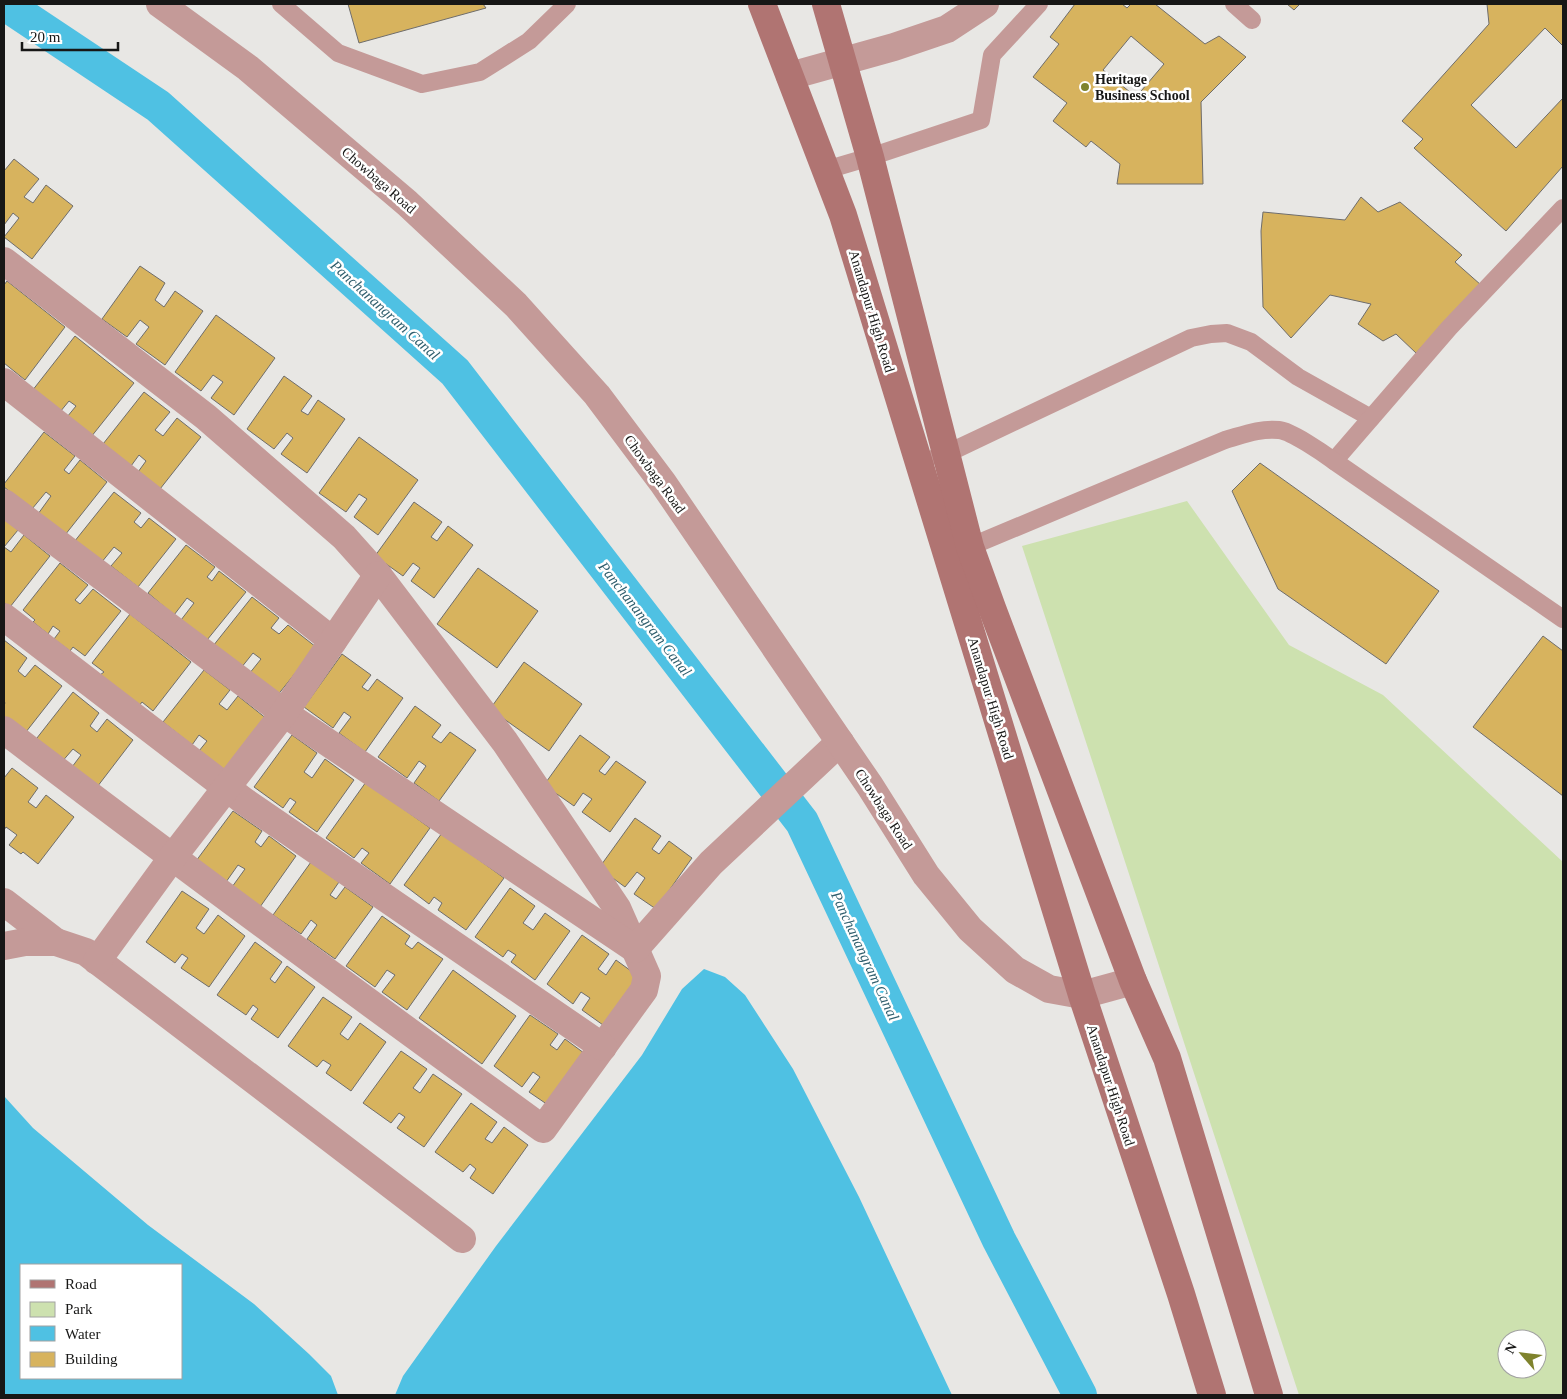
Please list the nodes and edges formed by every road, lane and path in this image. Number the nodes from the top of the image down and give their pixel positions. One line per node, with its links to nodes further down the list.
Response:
1 (160, 4): 29 (street, Chowbaga Road)
2 (281, 4): 3 (lane)
3 (567, 4)
4 (762, 4): 11 (main road, Anandapur High Road)
5 (826, 4): 10 (main road, Anandapur High Road)
6 (985, 4): 10 (street)
7 (1039, 4): 12 (lane)
8 (1234, 4): 9 (lane)
9 (1252, 20)
10 (844, 61): 11 (street); 12 (main road, Anandapur High Road)
11 (790, 76): 13 (main road, Anandapur High Road)
12 (870, 157): 13 (lane); 18 (main road, Anandapur High Road)
13 (826, 170): 19 (main road, Anandapur High Road)
14 (1563, 208): 17 (lane)
15 (4, 261): 23 (street)
16 (4, 382): 26 (street)
17 (1371, 418): 18 (lane); 20 (lane)
18 (946, 454): 19 (lane); 22 (main road, Anandapur High Road)
19 (918, 460): 22 (main road, Anandapur High Road)
20 (1334, 461): 22 (lane); 25 (lane)
21 (4, 503): 27 (street)
22 (959, 552): 37 (main road, Anandapur High Road); 38 (main road, Anandapur High Road)
23 (378, 575): 26 (street); 35 (street)
24 (4, 617): 30 (street)
25 (1563, 619)
26 (333, 641): 27 (street)
27 (284, 714): 30 (street); 35 (street)
28 (4, 730): 31 (street)
29 (840, 742): 35 (street); 38 (street, Chowbaga Road)
30 (227, 788): 31 (street); 39 (street)
31 (172, 858): 36 (street); 39 (street)
32 (4, 902): 33 (street)
33 (56, 942): 34 (street); 36 (street)
34 (4, 946)
35 (635, 949): 39 (street)
36 (97, 961): 40 (street)
37 (1134, 981): 38 (street); 42 (main road, Anandapur High Road)
38 (1082, 995): 41 (main road, Anandapur High Road)
39 (603, 1047)
40 (462, 1238)
41 (1212, 1395)
42 (1269, 1395)

